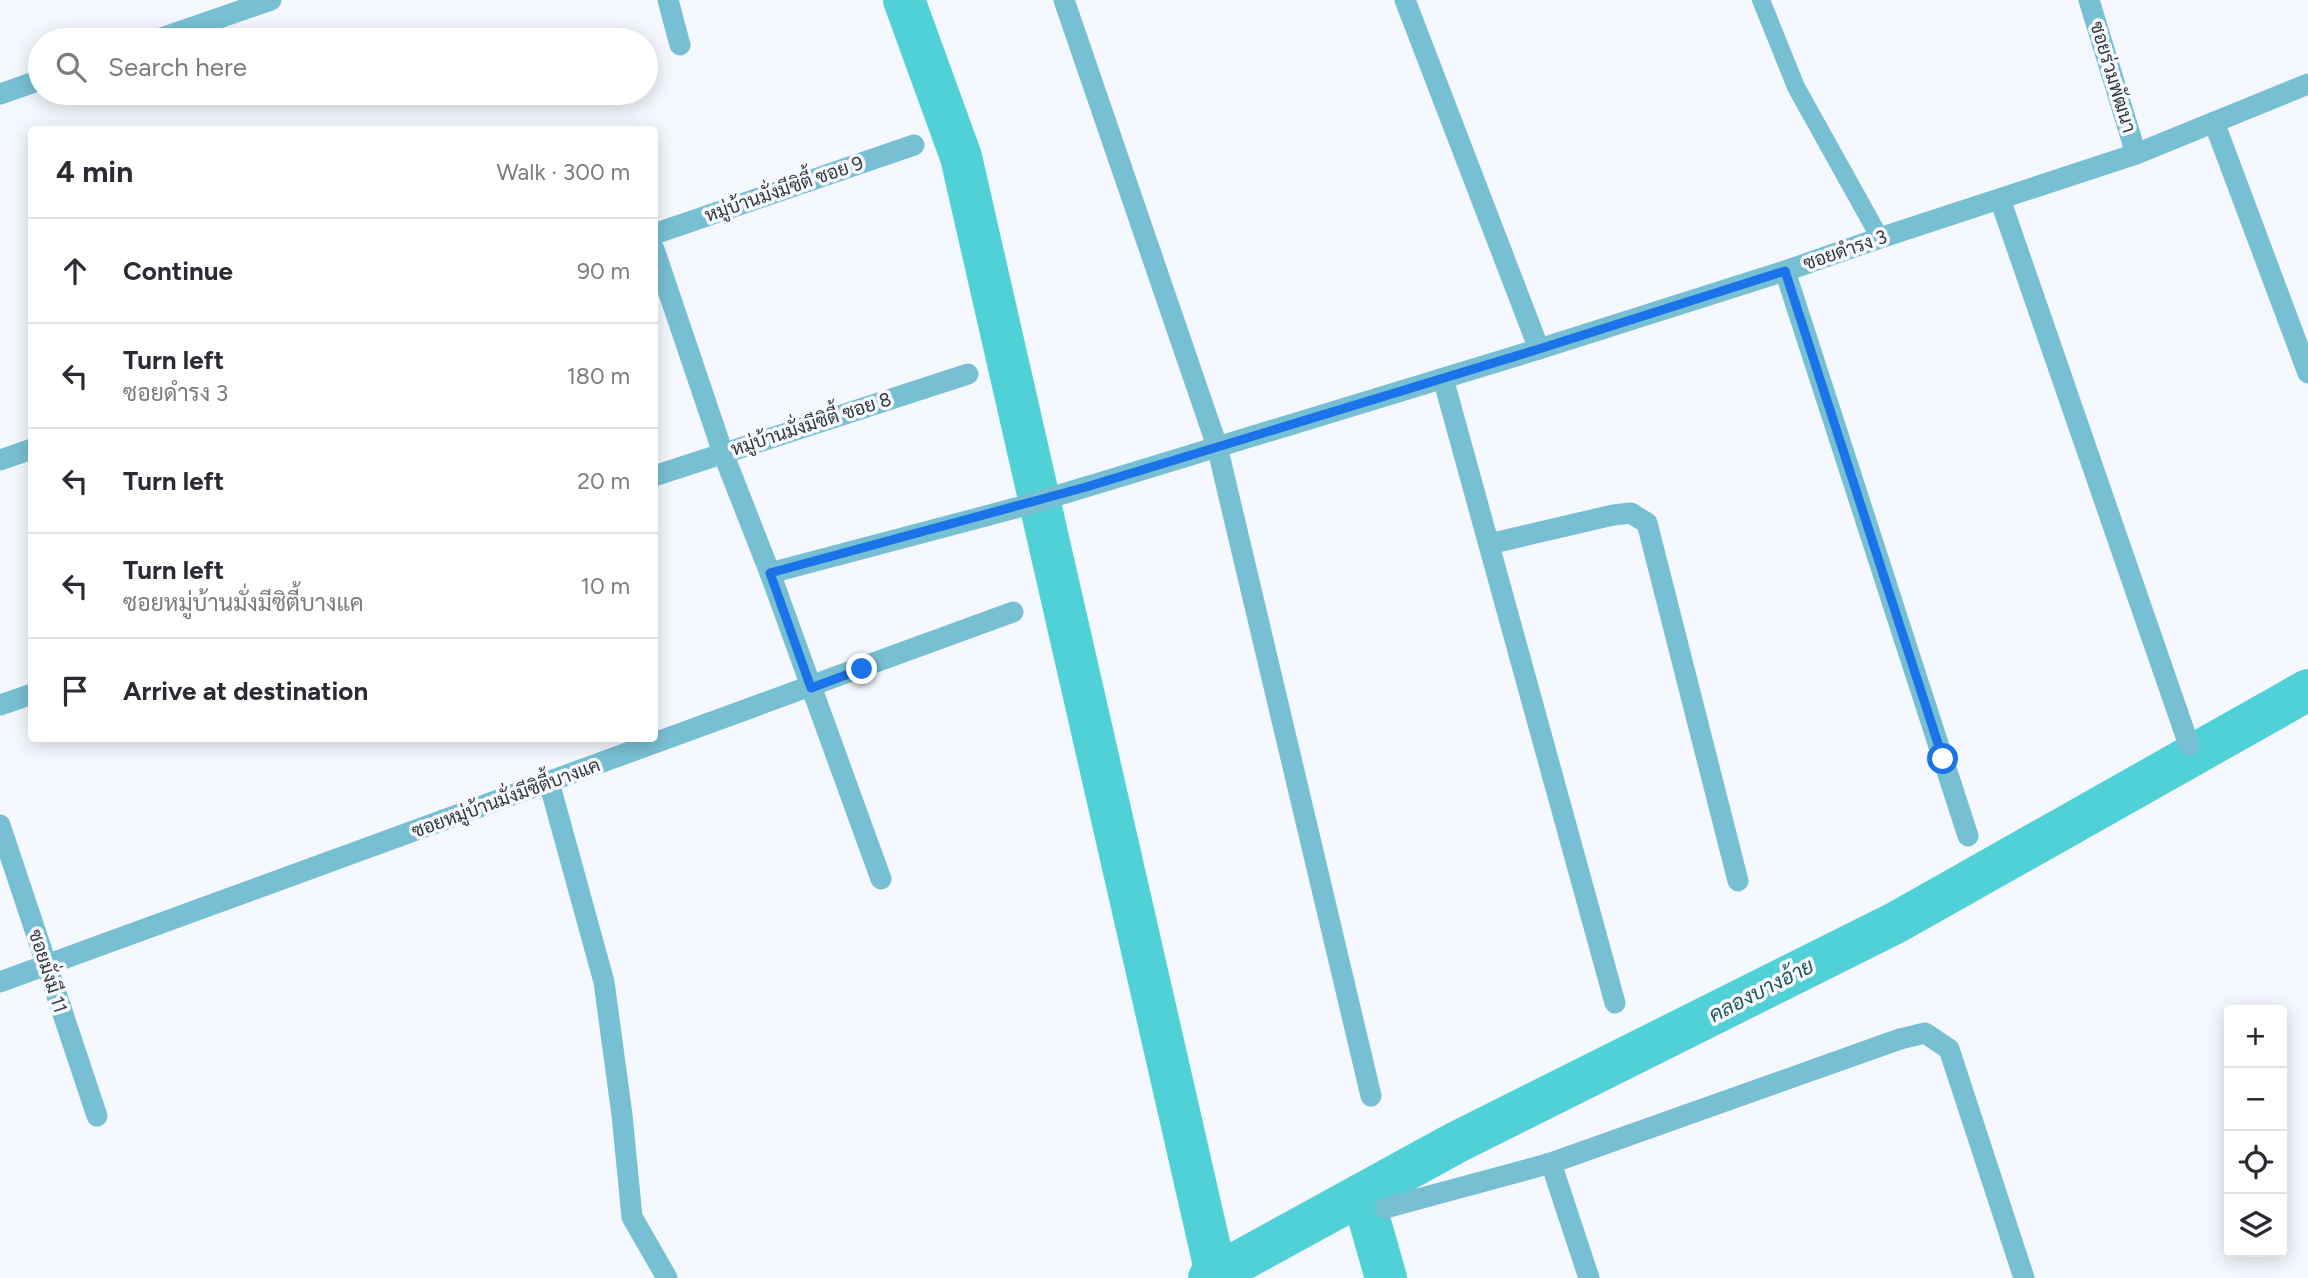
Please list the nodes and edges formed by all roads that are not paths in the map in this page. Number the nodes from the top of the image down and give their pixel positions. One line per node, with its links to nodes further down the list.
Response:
1 (271, 0): 7 (street)
2 (668, 0): 8 (street)
3 (1064, 0): 24 (street)
4 (1405, 0): 20 (street)
5 (1761, 0): 17 (lane)
6 (2089, 0): 14 (street, ซอยร่วมพัฒนา)
7 (190, 28)
8 (680, 45)
9 (28, 84): 11 (street)
10 (2308, 84): 12 (street, ซอยดำรง 3)
11 (0, 94)
12 (2214, 122): 14 (street, ซอยดำรง 3); 21 (street)
13 (914, 145): 16 (street, หมู่บ้านมั่งมีซิตี้ ซอย 9)
14 (2136, 154): 15 (street, ซอยดำรง 3)
15 (2000, 199): 17 (street, ซอยดำรง 3); 35 (street)
16 (658, 233)
17 (1880, 238): 19 (street, ซอยดำรง 3)
18 (658, 261): 26 (street)
19 (1785, 271): 20 (street, ซอยดำรง 3); 38 (street)
20 (1539, 349): 23 (street, ซอยดำรง 3)
21 (2308, 373)
22 (968, 374): 26 (street, หมู่บ้านมั่งมีซิตี้ ซอย 8)
23 (1443, 378): 24 (street, ซอยดำรง 3); 29 (street)
24 (1217, 446): 30 (street, ซอยดำรง 3); 44 (street)
25 (28, 450): 27 (street)
26 (723, 453): 28 (street, หมู่บ้านมั่งมีซิตี้ ซอย 8); 30 (street)
27 (0, 460)
28 (658, 476)
29 (1489, 544): 40 (street); 43 (street)
30 (770, 573): 32 (street)
31 (1013, 612): 32 (street, ซอยหมู่บ้านมั่งมีซิตี้บางแค)
32 (811, 688): 36 (street, ซอยหมู่บ้านมั่งมีซิตี้บางแค); 39 (street)
33 (28, 695): 34 (street)
34 (0, 705)
35 (2189, 745)
36 (549, 782): 41 (street, ซอยหมู่บ้านมั่งมีซิตี้บางแค); 48 (street)
37 (0, 825): 41 (street, ซอยมั่งมี 11)
38 (1968, 836)
39 (881, 879)
40 (1738, 881)
41 (46, 965): 42 (street, ซอยหมู่บ้านมั่งมีซิตี้บางแค); 45 (street, ซอยมั่งมี 11)
42 (0, 982)
43 (1615, 1003)
44 (1371, 1096)
45 (97, 1116)
46 (1551, 1163): 47 (street); 49 (street); 50 (street)
47 (1385, 1208)
48 (667, 1278)
49 (1589, 1278)
50 (2024, 1278)

